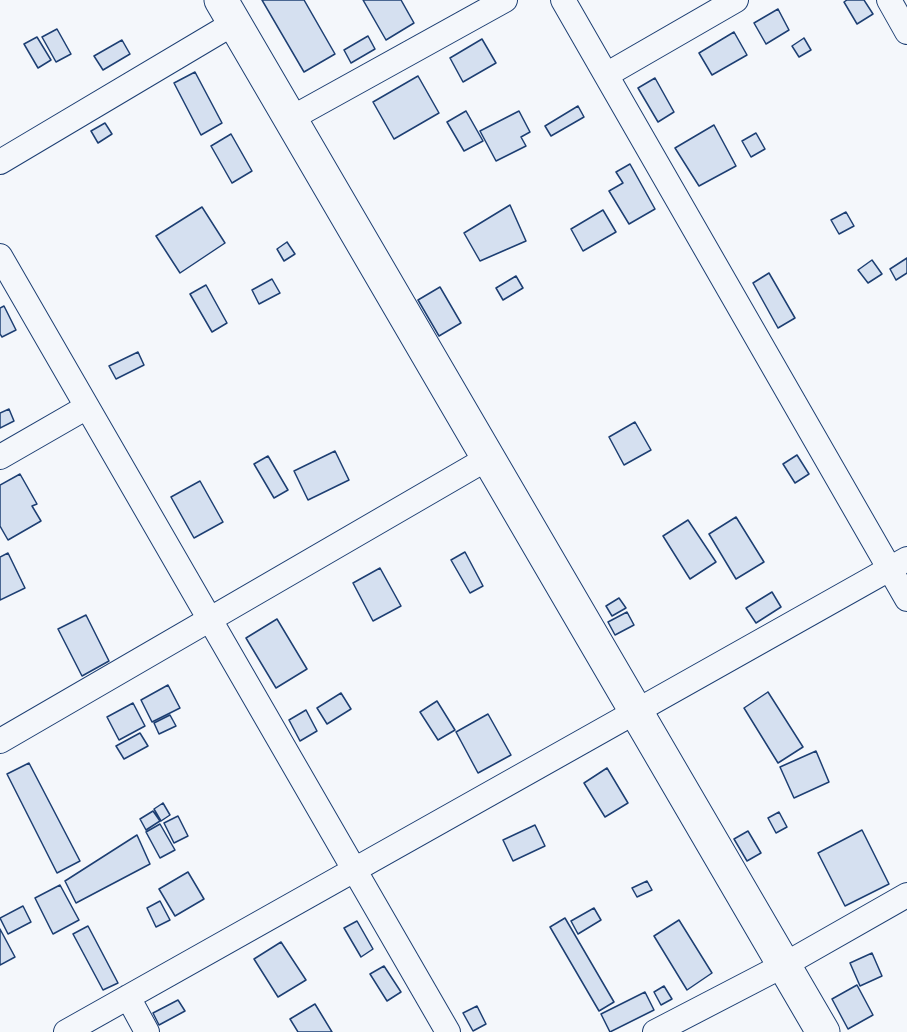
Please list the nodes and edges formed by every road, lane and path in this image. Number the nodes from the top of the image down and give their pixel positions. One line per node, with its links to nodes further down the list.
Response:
1 (505, 0): 8 (street)
2 (562, 0): 7 (street)
3 (736, 0): 7 (street)
4 (889, 0): 6 (street)
5 (228, 12): 8 (main road); 9 (street)
6 (907, 32)
7 (606, 75): 14 (street)
8 (290, 119): 13 (main road)
9 (0, 162)
10 (0, 256): 11 (street)
11 (87, 408): 12 (street); 16 (street)
12 (0, 457)
13 (488, 458): 16 (street); 17 (main road)
14 (898, 564): 15 (street); 17 (street)
15 (907, 599)
16 (210, 620): 18 (street); 19 (street)
17 (636, 711): 19 (street); 21 (main road)
18 (0, 741)
19 (354, 870): 22 (street); 25 (street)
20 (907, 895): 21 (street)
21 (784, 965): 26 (street); 27 (main road)
22 (128, 997): 23 (street); 24 (street)
23 (66, 1032)
24 (147, 1032)
25 (448, 1032)
26 (655, 1032)
27 (823, 1032)

